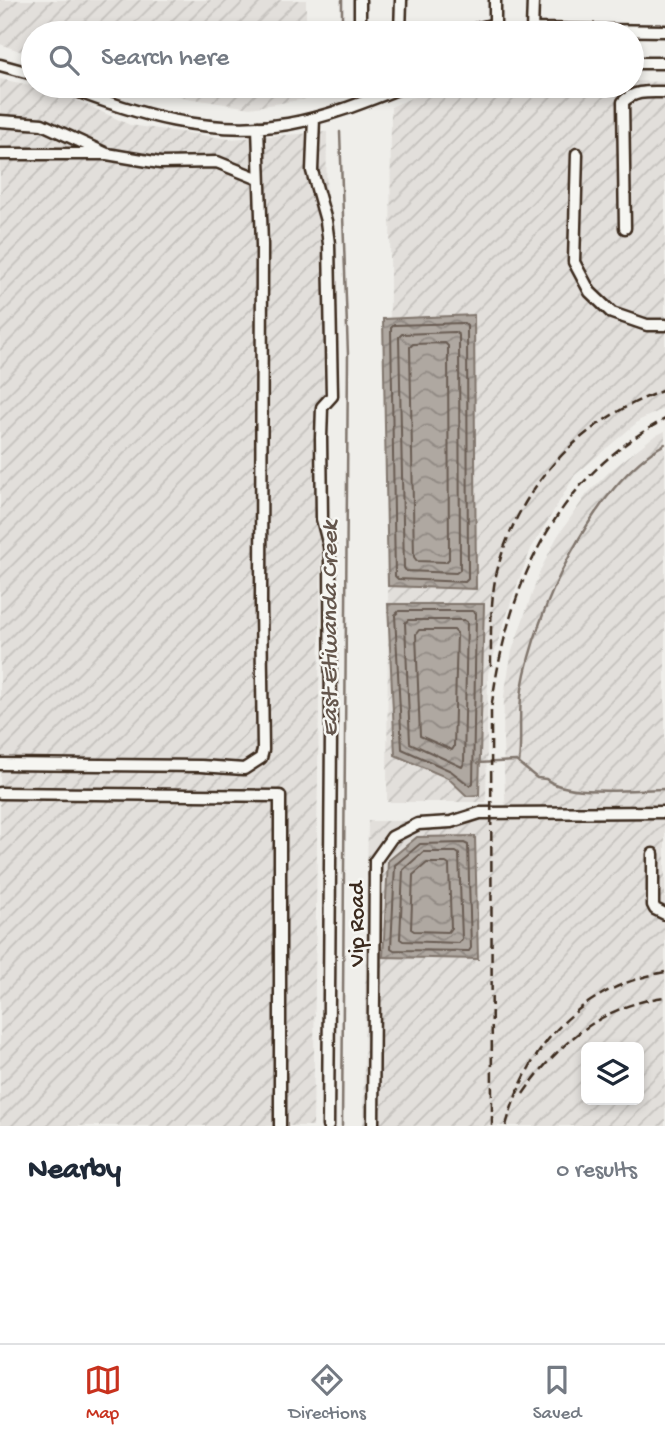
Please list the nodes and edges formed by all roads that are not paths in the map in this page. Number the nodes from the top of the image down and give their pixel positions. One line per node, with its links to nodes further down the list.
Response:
1 (360, 0): 5 (street)
2 (401, 0): 6 (street)
3 (495, 0): 7 (street)
4 (533, 0): 8 (street)
5 (360, 21)
6 (400, 21)
7 (495, 21)
8 (532, 21)
9 (644, 31): 10 (street)
10 (665, 31)
11 (644, 63): 12 (street)
12 (665, 63)
13 (0, 65): 14 (street)
14 (21, 71)
15 (665, 92): 16 (street)
16 (644, 93)
17 (94, 98): 22 (street)
18 (374, 98): 20 (street)
19 (627, 98): 27 (street)
20 (318, 117): 22 (street); 35 (street)
21 (0, 121): 24 (street)
22 (258, 127): 26 (street)
23 (0, 154): 24 (street)
24 (107, 154): 26 (street)
25 (577, 155): 28 (street)
26 (260, 179): 29 (street)
27 (625, 228)
28 (665, 325)
29 (0, 764)
30 (0, 793): 34 (street)
31 (665, 812): 36 (street, Vip Road)
32 (653, 854): 33 (street)
33 (665, 914)
34 (280, 1126)
35 (328, 1126)
36 (373, 1126)

